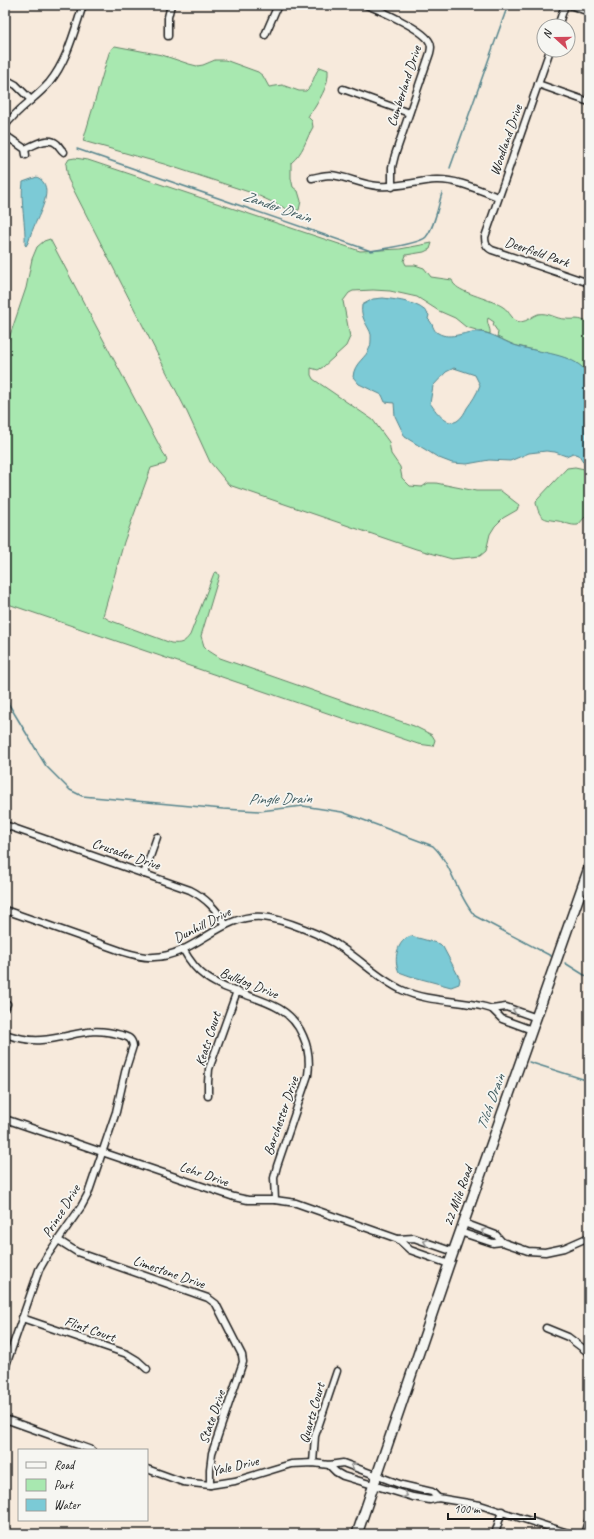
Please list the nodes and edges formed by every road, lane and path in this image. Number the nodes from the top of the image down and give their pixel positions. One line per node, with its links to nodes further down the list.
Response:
1 (83, 5): 15 (street)
2 (171, 5): 10 (street)
3 (278, 5): 9 (street)
4 (366, 5): 17 (street, Cumberland Drive)
5 (565, 5): 8 (street)
6 (570, 5): 7 (street)
7 (589, 12)
8 (561, 18)
9 (265, 35)
10 (168, 36)
11 (547, 58): 13 (street, Woodland Drive)
12 (5, 79): 15 (street)
13 (538, 84): 16 (street); 23 (street, Woodland Drive)
14 (343, 89): 17 (street)
15 (31, 100): 18 (street)
16 (589, 102)
17 (409, 113): 22 (street, Cumberland Drive)
18 (5, 126)
19 (5, 135): 20 (street)
20 (64, 152)
21 (312, 178): 22 (street)
22 (392, 187): 23 (street)
23 (498, 197): 24 (street, Woodland Drive)
24 (485, 237): 25 (street, Deerfield Park)
25 (589, 283)
26 (5, 825): 29 (street, Crusader Drive)
27 (157, 837): 29 (street)
28 (589, 868): 35 (street, 22 Mile Road)
29 (144, 874): 31 (street, Crusader Drive)
30 (5, 910): 32 (street, Dunhill Drive)
31 (226, 925): 32 (street, Dunhill Drive); 34 (street, Dunhill Drive)
32 (182, 949): 33 (street, Bulldog Drive)
33 (237, 991): 38 (street, Bulldog Drive); 39 (street, Keats Court)
34 (492, 1009): 35 (street, Dunhill Drive, one-way to 34); 36 (street, Dunhill Drive)
35 (537, 1018): 36 (street, 22 Mile Road)
36 (532, 1030): 43 (street, 22 Mile Road)
37 (5, 1034): 41 (street, Prince Drive)
38 (305, 1040): 42 (street, Barchester Drive)
39 (208, 1096)
40 (5, 1119): 41 (street, Lehr Drive)
41 (102, 1152): 42 (street, Lehr Drive); 45 (street, Prince Drive)
42 (275, 1200): 46 (street, Lehr Drive)
43 (462, 1228): 47 (street); 47 (street, one-way to 43); 48 (street, 22 Mile Road)
44 (589, 1237): 47 (street)
45 (58, 1240): 50 (street, Prince Drive); 53 (street, Limestone Drive)
46 (398, 1240): 48 (street, Lehr Drive, one-way to 46); 49 (street, Lehr Drive)
47 (502, 1242)
48 (454, 1252): 49 (street, 22 Mile Road)
49 (449, 1264): 62 (street, 22 Mile Road)
50 (22, 1318): 54 (street, Prince Drive); 55 (street, Flint Court)
51 (546, 1328): 52 (street)
52 (589, 1354)
53 (243, 1358): 63 (street, State Drive)
54 (5, 1368)
55 (147, 1369)
56 (337, 1371): 59 (street, Quartz Court)
57 (5, 1419): 58 (street)
58 (89, 1449)
59 (313, 1463): 60 (street, Yale Drive); 63 (street, Yale Drive)
60 (329, 1465): 62 (street, Yale Drive, one-way to 60); 64 (street, Yale Drive)
61 (148, 1470): 63 (street, Yale Drive)
62 (376, 1475): 64 (street, 22 Mile Road); 65 (street, Yale Drive)
63 (210, 1485)
64 (373, 1486): 65 (street, Yale Drive, one-way to 65); 68 (street, 22 Mile Road)
65 (438, 1498): 66 (street)
66 (502, 1511): 69 (street); 70 (street)
67 (589, 1519): 71 (street)
68 (357, 1534)
69 (495, 1534)
70 (571, 1534)
71 (584, 1534)

